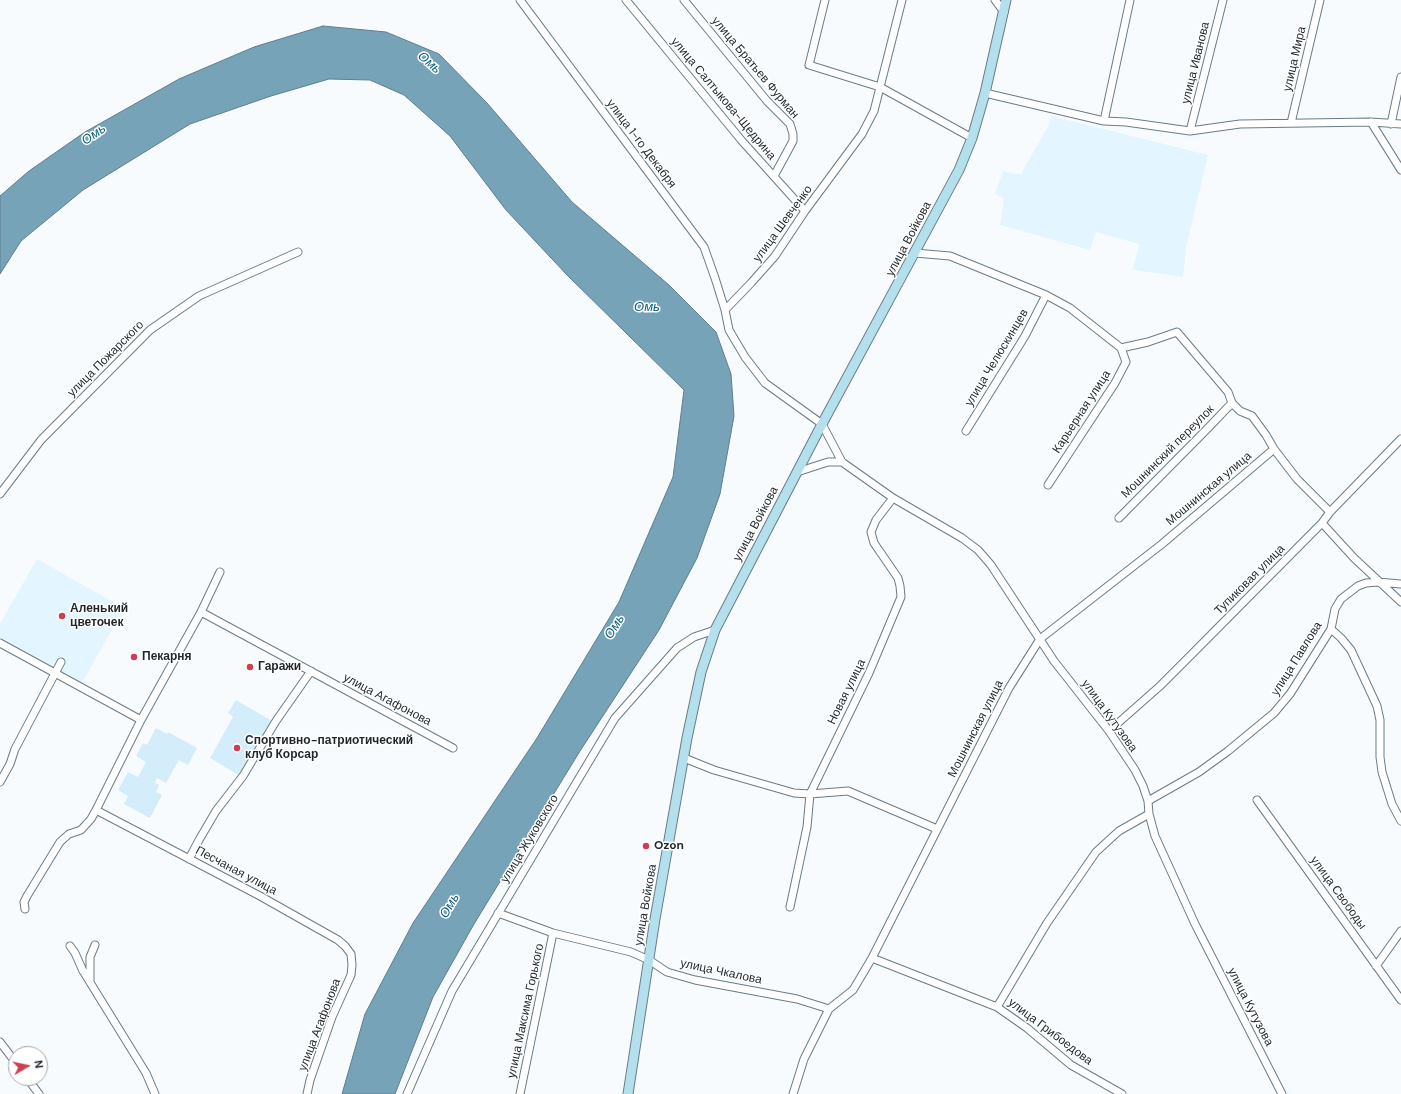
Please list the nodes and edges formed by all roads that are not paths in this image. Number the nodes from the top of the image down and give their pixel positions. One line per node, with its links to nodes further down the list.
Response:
1 (520, 0): 28 (street, улица 1-го Декабря)
2 (626, 0): 23 (street, улица Салтыкова-Щедрина)
3 (684, 0): 23 (street, улица Братьев Фурман)
4 (825, 0): 13 (street)
5 (902, 0): 13 (street, улица Шевченко)
6 (995, 0): 11 (street)
7 (1006, 0): 11 (main road, улица Войкова)
8 (1130, 0): 15 (street)
9 (1223, 0): 20 (street, улица Иванова)
10 (1320, 0): 17 (street, улица Мира)
11 (1004, 12): 14 (main road, улица Войкова)
12 (1401, 77): 18 (street)
13 (880, 87): 21 (street); 24 (street, улица Шевченко)
14 (985, 93): 15 (street); 21 (main road, улица Войкова)
15 (1104, 121): 20 (street)
16 (1371, 122): 17 (street); 18 (street); 22 (street)
17 (1292, 123): 20 (street)
18 (1391, 124): 19 (street)
19 (1401, 124)
20 (1190, 131)
21 (972, 138): 26 (main road, улица Войкова)
22 (1401, 170)
23 (774, 176): 24 (street, улица Салтыкова-Щедрина)
24 (805, 211): 28 (street, улица Шевченко)
25 (298, 252): 38 (street, улица Пожарского)
26 (915, 253): 27 (street); 31 (main road, улица Войкова)
27 (1046, 295): 29 (street); 32 (street, улица Челюскинцев)
28 (725, 310): 31 (street)
29 (1121, 348): 30 (street); 37 (street, Карьерная улица)
30 (1232, 402): 34 (street); 41 (street, Мошнинский переулок)
31 (822, 424): 35 (street, улица Кутузова); 36 (main road, улица Войкова)
32 (966, 431)
33 (1401, 439): 40 (street, Тупиковая улица)
34 (1274, 449): 40 (street); 50 (street, Мошнинская улица)
35 (842, 462): 36 (street); 39 (street, улица Кутузова)
36 (797, 472): 49 (main road, улица Войкова)
37 (1048, 485)
38 (0, 494)
39 (893, 498): 50 (street, улица Кутузова); 60 (street, Новая улица)
40 (1330, 512): 42 (street, Тупиковая улица)
41 (1119, 518)
42 (1322, 523): 44 (street); 56 (street, Тупиковая улица)
43 (220, 572): 47 (street)
44 (1378, 582): 45 (street, улица Павлова); 46 (street); 48 (street, улица Павлова)
45 (1401, 584)
46 (1401, 602)
47 (201, 612): 53 (street, улица Агафонова); 55 (street)
48 (1330, 629): 62 (street, улица Павлова); 65 (street)
49 (715, 630): 58 (main road, улица Войкова); 70 (street, улица Жуковского)
50 (1040, 639): 56 (street, улица Кутузова); 66 (street, Мошнинская улица)
51 (0, 643): 54 (street)
52 (61, 662): 54 (street)
53 (311, 671): 57 (street, улица Агафонова); 67 (street)
54 (55, 674): 55 (street); 59 (street)
55 (142, 720): 63 (street)
56 (1109, 731): 62 (street, улица Кутузова)
57 (454, 748)
58 (684, 758): 60 (street); 76 (main road, улица Войкова)
59 (0, 782)
60 (810, 794): 66 (street); 69 (street, Новая улица)
61 (1257, 800): 78 (street, улица Свободы)
62 (1148, 801): 64 (street, улица Кутузова)
63 (96, 810): 67 (street, Песчаная улица); 68 (street)
64 (1149, 814): 81 (street); 92 (street, улица Кутузова)
65 (1401, 821)
66 (937, 829): 75 (street, Мошнинская улица)
67 (190, 859): 77 (street, Песчаная улица)
68 (24, 908)
69 (790, 908)
70 (498, 913): 72 (street, улица Чкалова); 87 (street, улица Жуковского)
71 (1401, 931): 78 (street)
72 (553, 933): 76 (street, улица Чкалова); 88 (street, улица Максима Горького)
73 (94, 945): 79 (street)
74 (70, 946): 79 (street)
75 (872, 958): 81 (street, улица Грибоедова); 82 (street, Мошнинская улица)
76 (649, 960): 82 (street, улица Чкалова); 89 (main road, улица Войкова)
77 (352, 965): 86 (street, улица Агафонова)
78 (1376, 966): 80 (street, улица Свободы)
79 (90, 981): 85 (street)
80 (1401, 1000)
81 (997, 1007): 91 (street, улица Грибоедова)
82 (829, 1009): 90 (street, Мошнинская улица)
83 (0, 1042): 84 (street)
84 (8, 1052)
85 (155, 1094)
86 (307, 1094)
87 (407, 1094)
88 (520, 1094)
89 (628, 1094)
90 (793, 1094)
91 (1122, 1094)
92 (1282, 1094)

